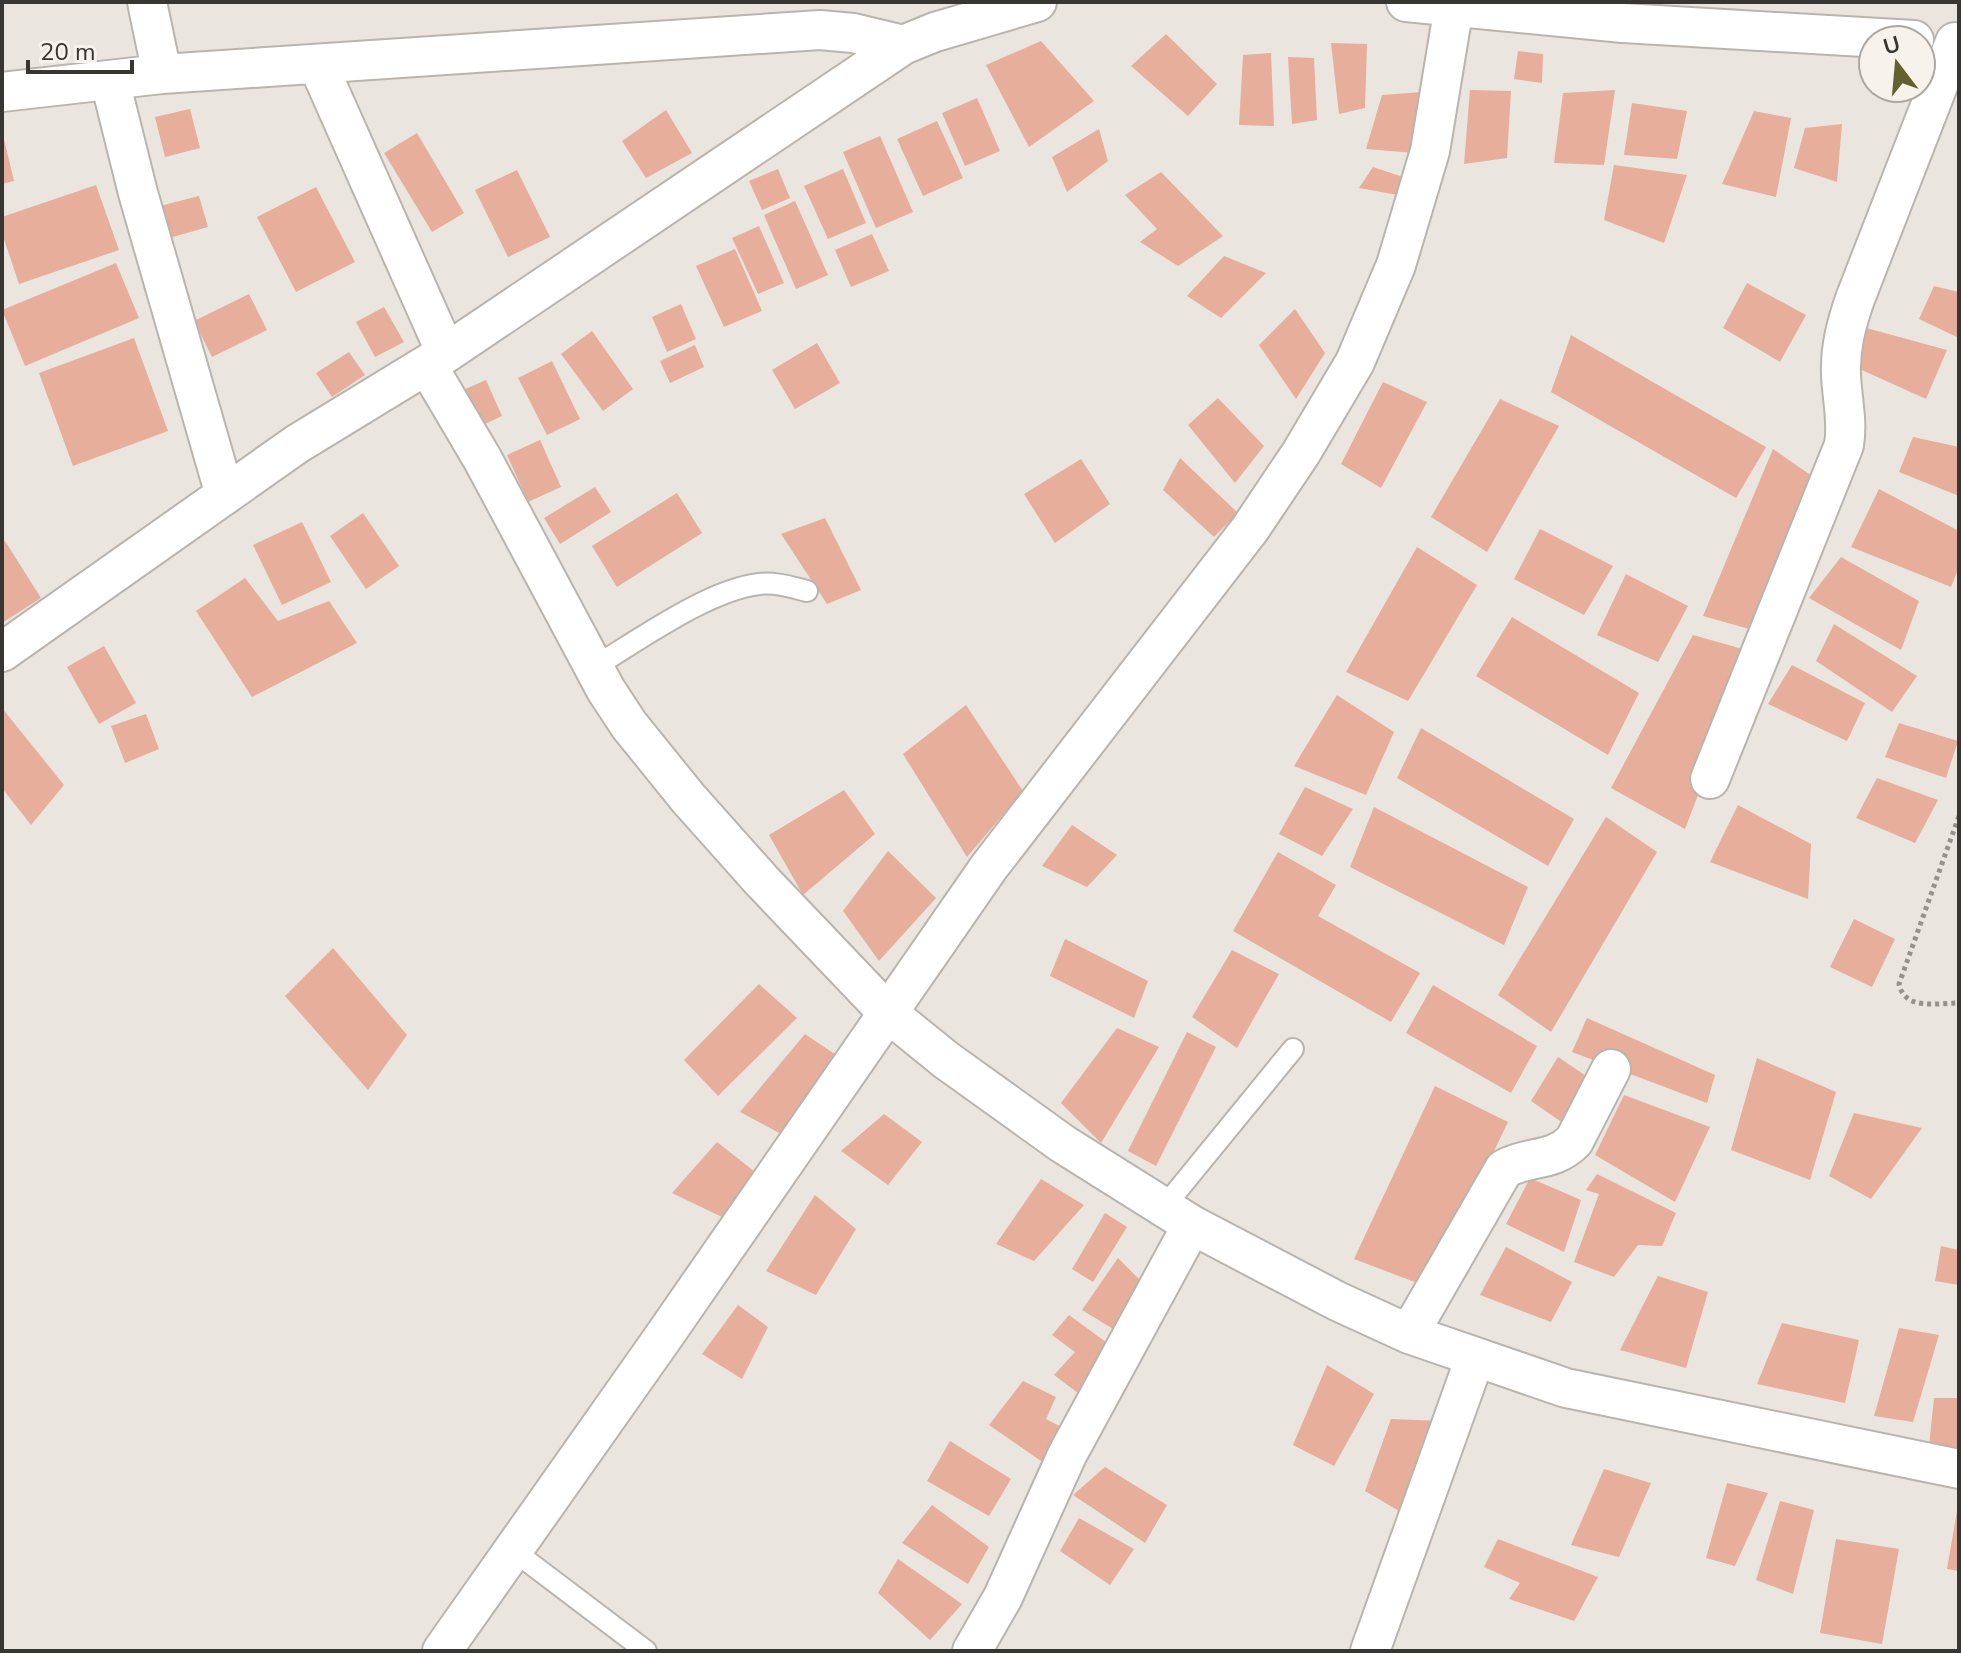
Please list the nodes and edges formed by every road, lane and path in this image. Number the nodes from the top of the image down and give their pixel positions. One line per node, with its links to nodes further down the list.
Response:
1 (147, 2): 10 (street)
2 (1037, 2): 8 (street)
3 (1406, 2): 4 (street)
4 (1454, 6): 5 (street); 21 (street)
5 (1691, 15): 6 (street)
6 (1857, 34)
7 (1945, 42): 18 (street)
8 (903, 45): 9 (street); 13 (street)
9 (318, 65): 10 (street); 13 (street)
10 (162, 74): 11 (street)
11 (110, 81): 12 (street); 14 (street)
12 (2, 92)
13 (436, 359): 14 (street); 17 (street)
14 (225, 495): 16 (street)
15 (807, 591): 17 (lane)
16 (2, 652)
17 (594, 667): 21 (street)
18 (1710, 779)
19 (1959, 816): 20 (path)
20 (1959, 1003)
21 (888, 1013): 24 (street); 28 (street)
22 (1293, 1049): 24 (lane)
23 (1611, 1069): 25 (street)
24 (1178, 1216): 25 (street); 31 (street)
25 (1409, 1334): 26 (street)
26 (1475, 1358): 27 (street); 32 (street)
27 (1959, 1469)
28 (514, 1551): 29 (street); 30 (lane)
29 (442, 1651)
30 (646, 1651)
31 (972, 1651)
32 (1370, 1651)

